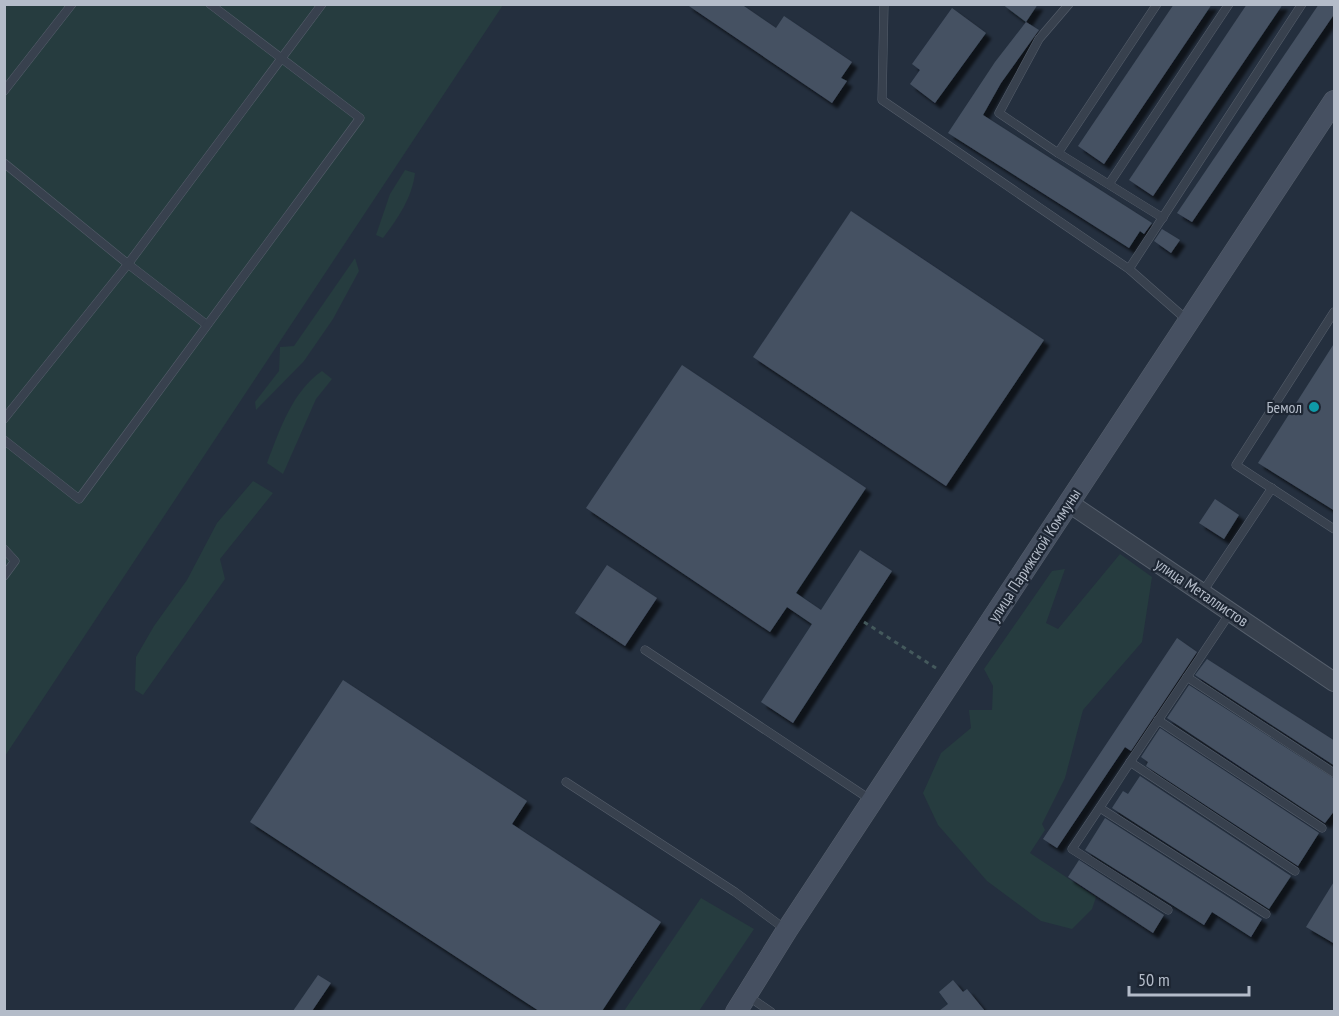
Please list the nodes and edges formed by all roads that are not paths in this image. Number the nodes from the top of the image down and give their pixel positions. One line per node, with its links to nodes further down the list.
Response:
1 (72, 4): 10 (lane)
2 (210, 4): 9 (lane)
3 (322, 4): 9 (lane)
4 (884, 4): 17 (lane)
5 (1069, 4): 12 (lane)
6 (1157, 4): 12 (lane)
7 (1229, 4): 14 (lane)
8 (1302, 4): 15 (lane)
9 (282, 59): 16 (lane); 20 (lane)
10 (4, 91)
11 (1335, 101): 19 (main road, улица Парижской Коммуны)
12 (1058, 153): 14 (lane)
13 (4, 164): 16 (lane)
14 (1109, 184): 15 (lane)
15 (1163, 218): 17 (lane)
16 (128, 264): 20 (lane); 21 (lane)
17 (1129, 269): 19 (lane)
18 (1335, 312): 23 (lane)
19 (1188, 321): 24 (main road, улица Парижской Коммуны)
20 (207, 325): 22 (lane)
21 (4, 419)
22 (4, 440)
23 (1272, 488): 25 (lane); 28 (lane)
24 (1069, 503): 28 (street, улица Металлистов); 37 (main road, улица Парижской Коммуны)
25 (1335, 529)
26 (4, 549): 27 (lane)
27 (4, 576)
28 (1202, 593): 29 (street, улица Металлистов)
29 (1231, 612): 31 (lane); 32 (street, улица Металлистов)
30 (645, 650): 37 (lane)
31 (1187, 677): 33 (lane); 35 (lane)
32 (1335, 682)
33 (1158, 720): 34 (lane); 39 (lane)
34 (1130, 762): 38 (lane); 40 (lane)
35 (1335, 774)
36 (566, 782): 43 (lane)
37 (873, 801): 43 (main road, улица Парижской Коммуны)
38 (1100, 808): 41 (lane); 42 (lane)
39 (1322, 828)
40 (1295, 870)
41 (1168, 910)
42 (1266, 914)
43 (787, 930): 44 (main road, улица Парижской Коммуны)
44 (741, 1003): 45 (lane)
45 (771, 1011)

